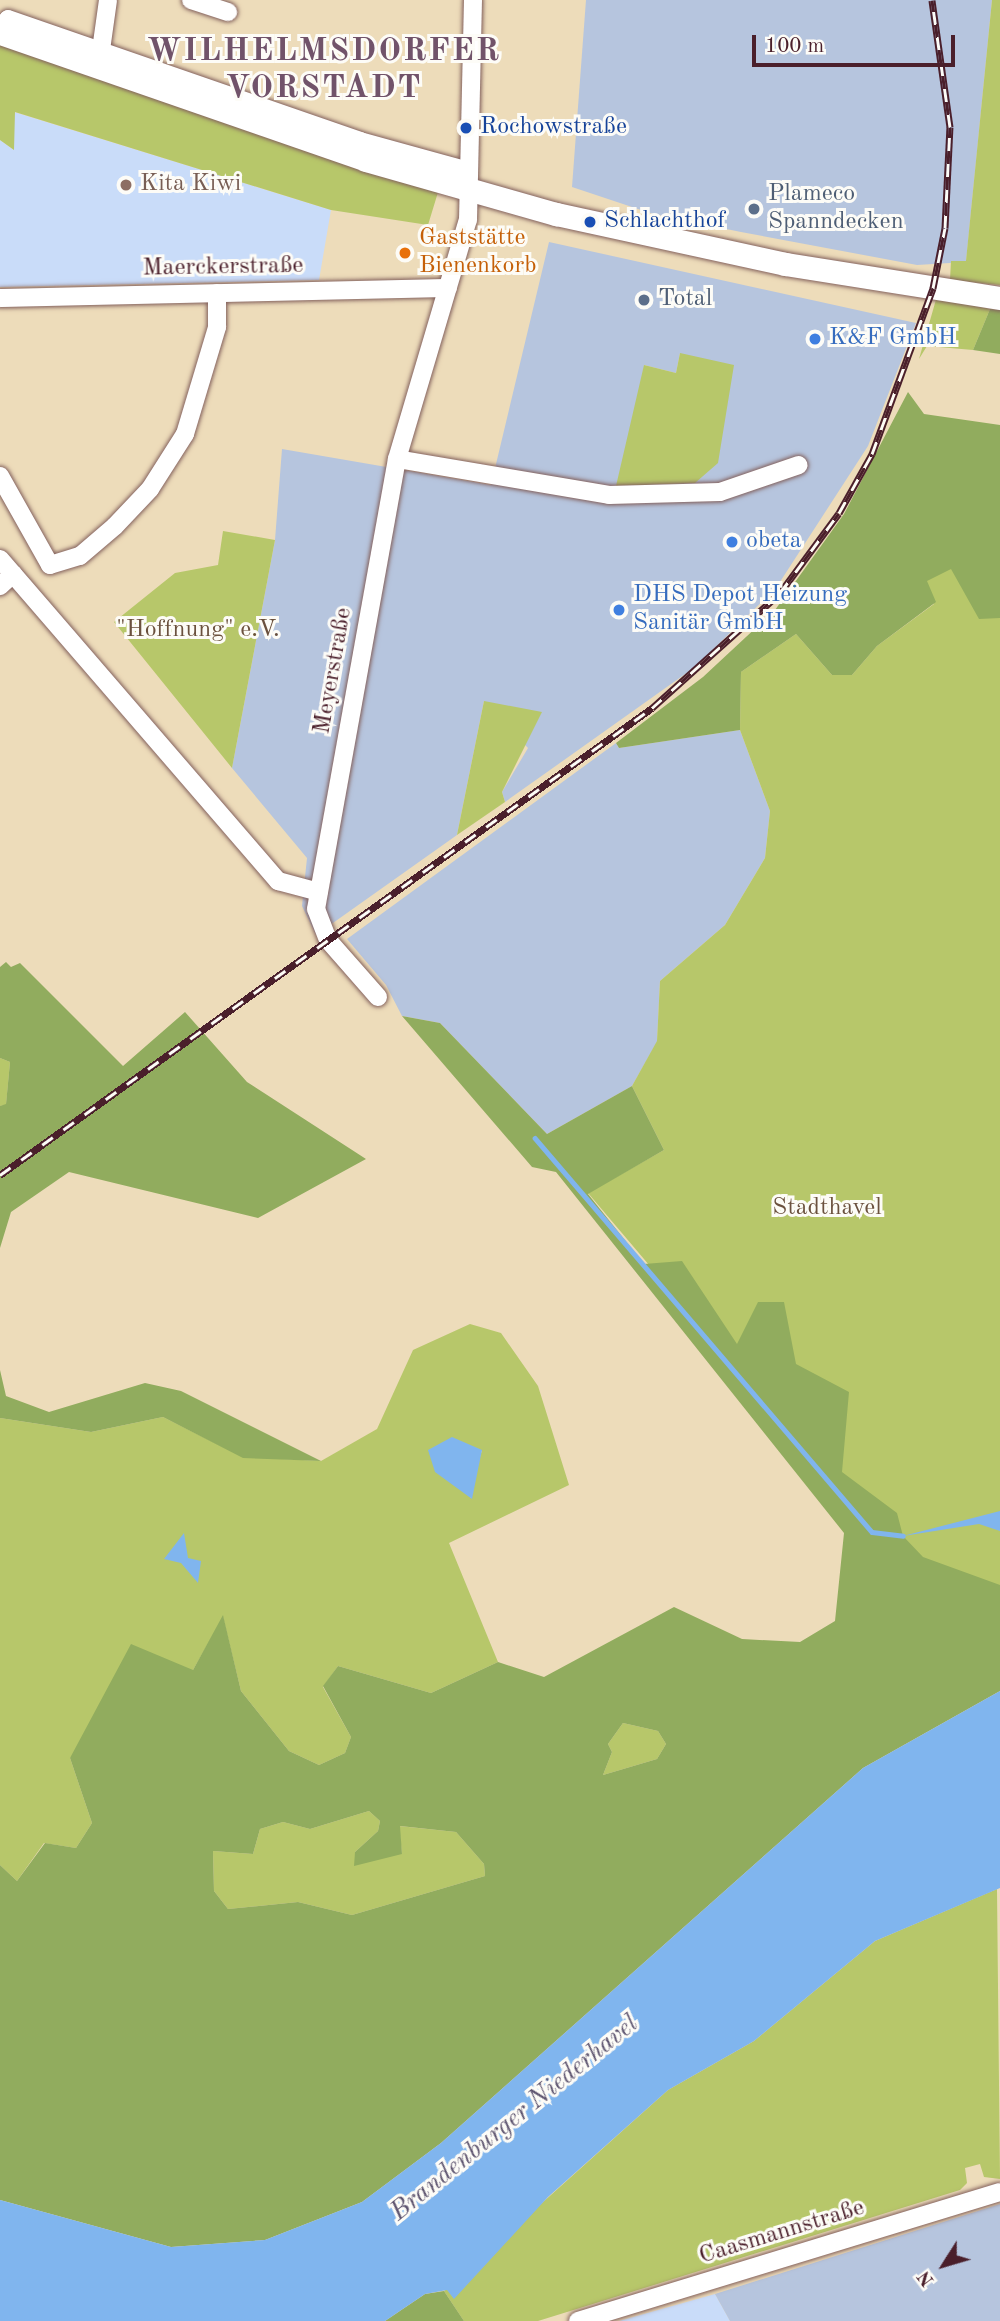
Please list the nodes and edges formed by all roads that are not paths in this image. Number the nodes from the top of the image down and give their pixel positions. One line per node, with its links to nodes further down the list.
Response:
1 (108, 0): 6 (street)
2 (191, 0): 4 (street)
3 (473, 0): 7 (street)
4 (228, 12)
5 (0, 32): 6 (main road)
6 (108, 58): 7 (main road)
7 (467, 179): 8 (street, Meyerstraße); 11 (main road)
8 (448, 288): 9 (street, Maerckerstraße); 12 (street, Meyerstraße)
9 (217, 293): 10 (street, Maerckerstraße); 14 (street)
10 (0, 298)
11 (1000, 298)
12 (397, 459): 13 (street); 17 (street, Meyerstraße)
13 (799, 465)
14 (0, 476)
15 (0, 559): 16 (street)
16 (6, 580): 17 (street)
17 (319, 892): 18 (street, Meyerstraße)
18 (378, 997)
19 (1000, 2192): 20 (street, Caasmannstraße)
20 (578, 2321)

